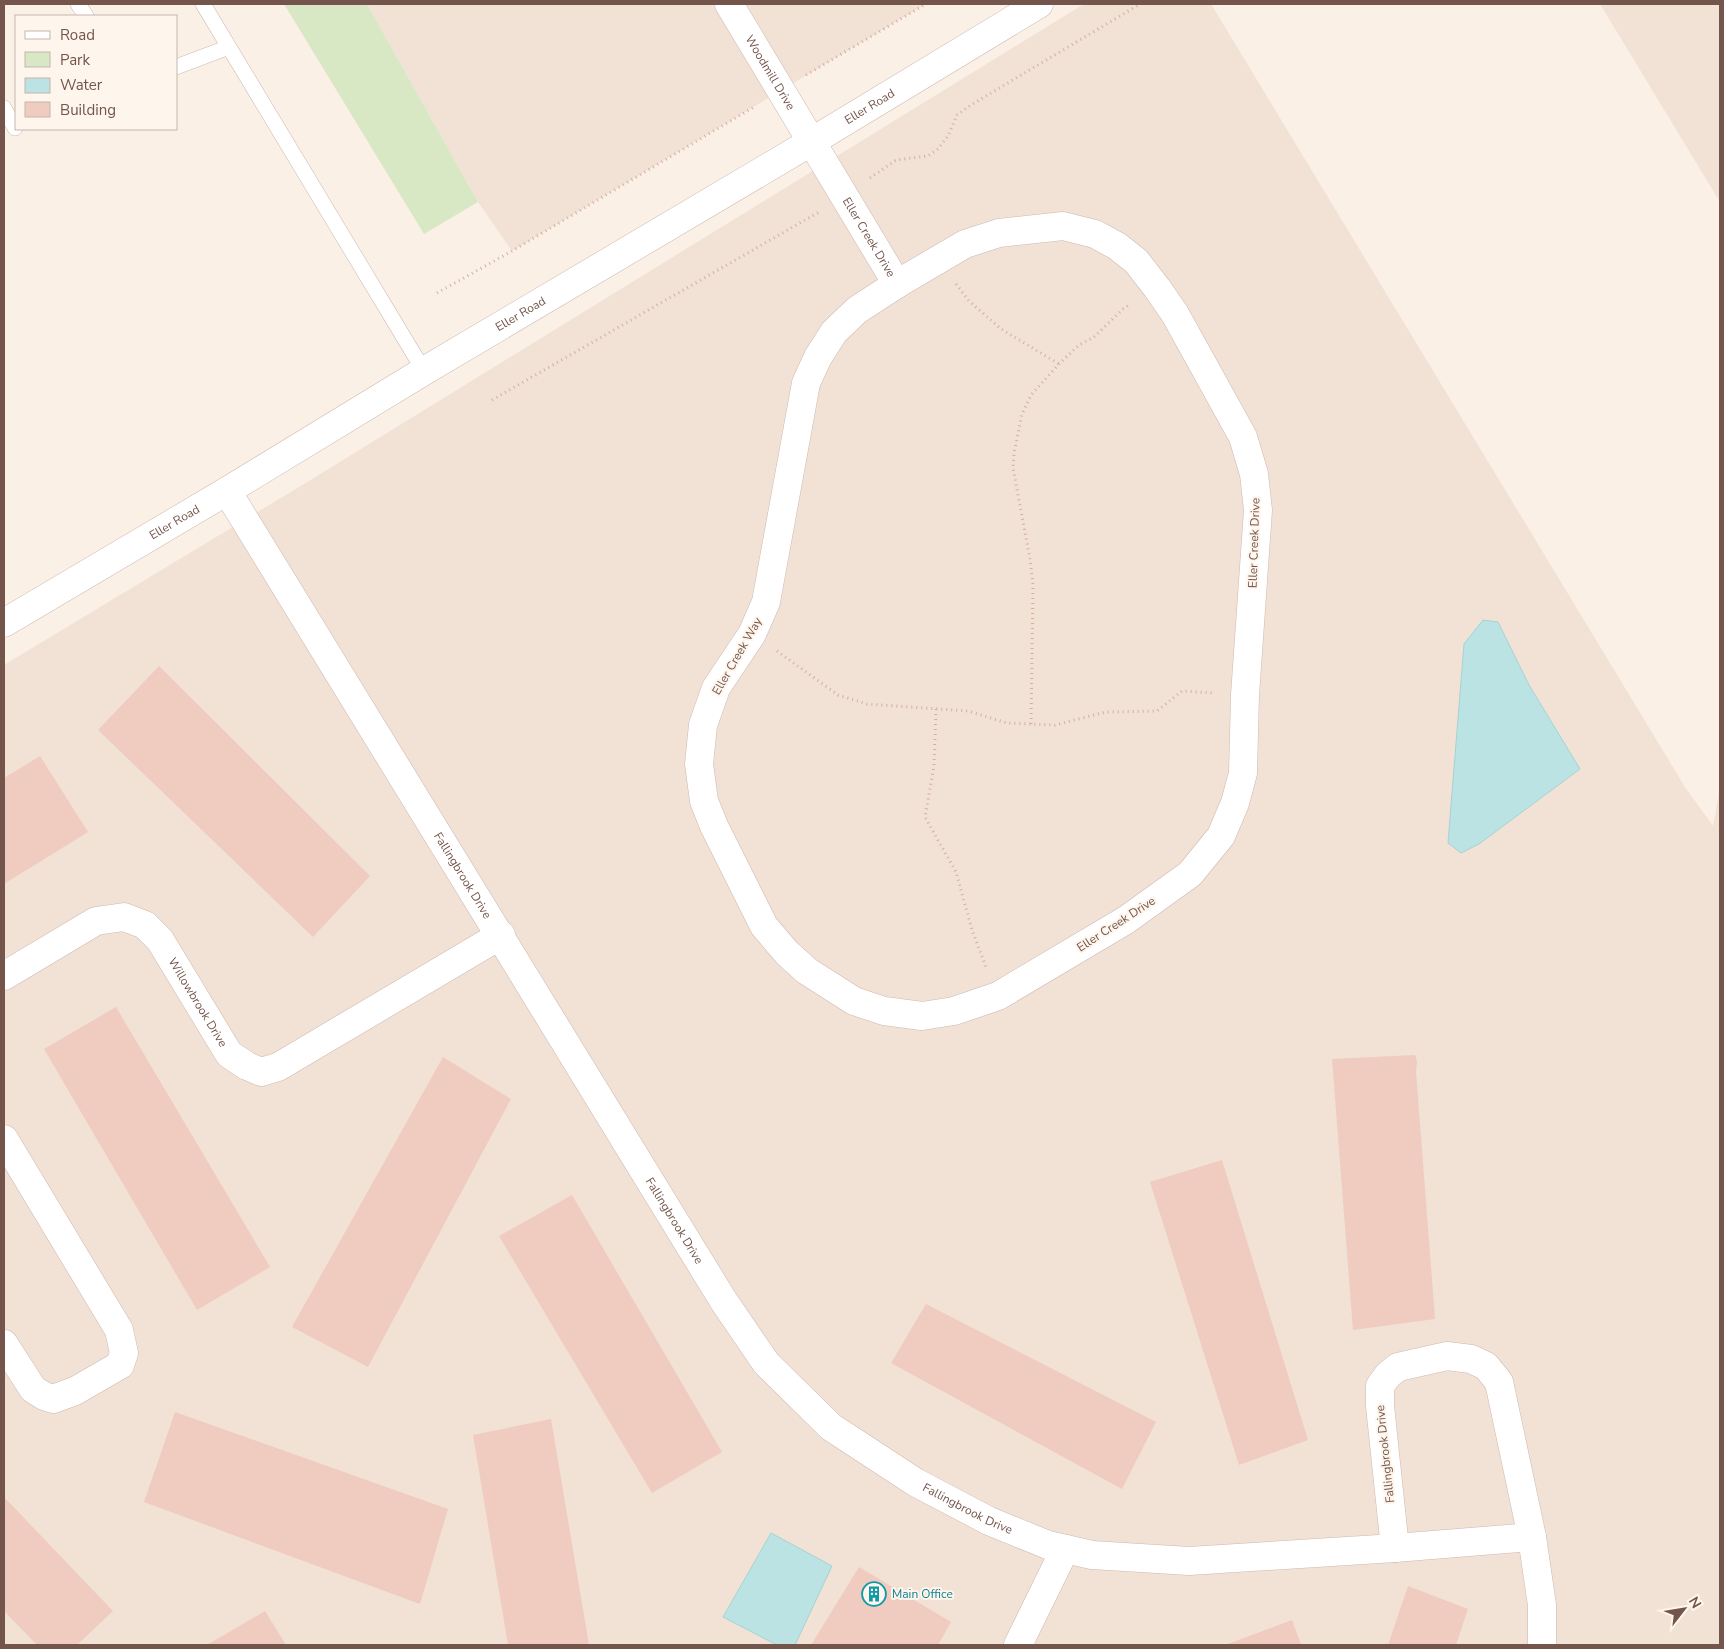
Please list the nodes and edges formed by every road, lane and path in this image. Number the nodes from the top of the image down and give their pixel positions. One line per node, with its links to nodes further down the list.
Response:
1 (78, 4): 7 (lane)
2 (203, 4): 8 (lane)
3 (729, 4): 14 (street, Woodmill Drive)
4 (926, 4): 9 (path)
5 (1039, 4): 14 (street, Eller Road)
6 (1140, 4): 15 (path)
7 (85, 15)
8 (229, 47): 10 (lane); 22 (lane)
9 (840, 55)
10 (178, 66)
11 (4, 108): 13 (lane)
12 (732, 120): 20 (path)
13 (12, 128)
14 (811, 142): 18 (street, Eller Creek Drive); 22 (street, Eller Road)
15 (896, 160)
16 (808, 218): 23 (path)
17 (937, 260): 18 (street, Eller Creek Drive); 19 (street, Eller Creek Drive); 21 (path)
18 (897, 284): 26 (street, Eller Creek Way)
19 (1157, 288): 21 (path); 27 (street, Eller Creek Drive)
20 (437, 294)
21 (1058, 364): 29 (path)
22 (424, 371): 24 (street, Eller Road)
23 (492, 400)
24 (227, 492): 25 (street, Eller Road); 30 (street, Fallingbrook Drive)
25 (4, 623)
26 (752, 634): 28 (path); 32 (street, Eller Creek Way)
27 (1245, 695): 29 (path); 32 (street, Eller Creek Drive)
28 (936, 708): 29 (path); 32 (path)
29 (1031, 724)
30 (501, 935): 31 (street, Willowbrook Drive); 37 (street, Fallingbrook Drive)
31 (4, 976)
32 (990, 999)
33 (4, 1138): 34 (street)
34 (4, 1344)
35 (1532, 1537): 36 (street, Fallingbrook Drive); 36 (street, Fallingbrook Drive); 39 (street, Fallingbrook Drive)
36 (1395, 1548): 37 (street, Fallingbrook Drive)
37 (1065, 1549): 38 (street)
38 (1018, 1645)
39 (1542, 1645)

